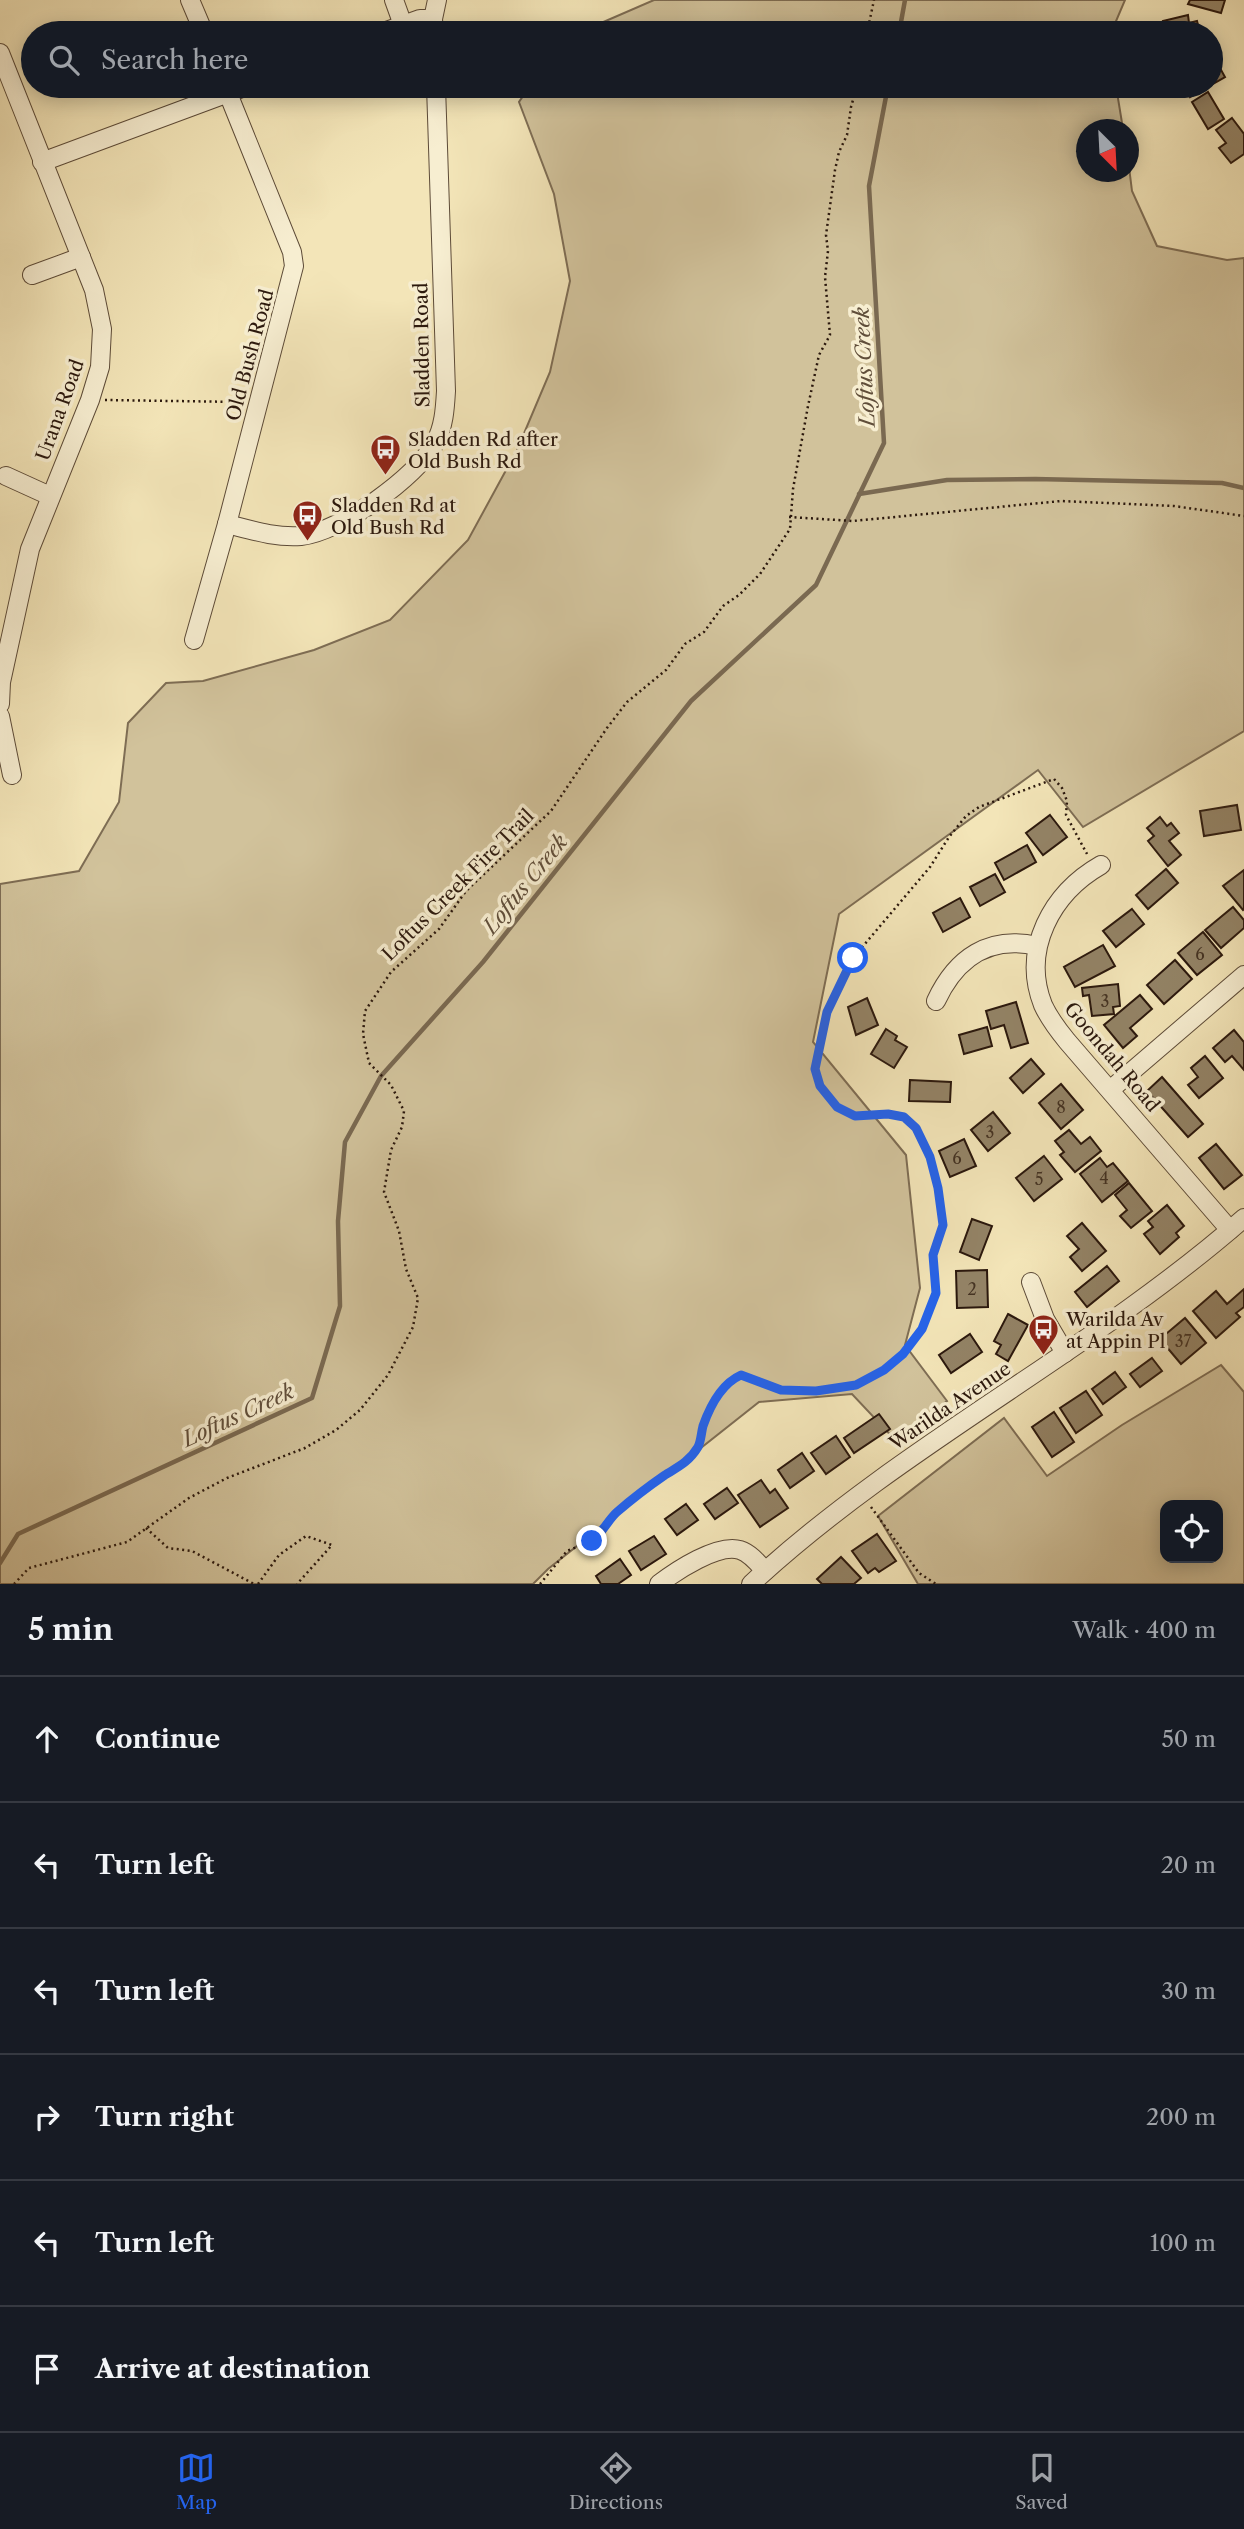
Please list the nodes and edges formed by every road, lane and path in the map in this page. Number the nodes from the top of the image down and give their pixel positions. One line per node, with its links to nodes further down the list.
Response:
1 (190, 0): 5 (street)
2 (394, 0): 6 (street)
3 (437, 0): 7 (street)
4 (874, 0): 8 (path)
5 (199, 21)
6 (403, 21)
7 (434, 21)
8 (870, 21)
9 (0, 53): 14 (street, Urana Road)
10 (204, 98): 14 (street)
11 (231, 98): 23 (street, Old Bush Road)
12 (436, 98): 23 (street, Sladden Road)
13 (854, 98): 22 (path, Loftus Creek Fire Trail)
14 (42, 162): 15 (street, Urana Road)
15 (80, 257): 16 (street); 17 (street, Urana Road)
16 (32, 275)
17 (90, 400): 18 (path); 20 (street, Urana Road)
18 (245, 402)
19 (6, 476): 20 (street, Urana Road)
20 (50, 496): 25 (street, Urana Road)
21 (1244, 516): 22 (path)
22 (789, 517): 38 (path, Loftus Creek Fire Trail)
23 (226, 524): 24 (street, Old Bush Road)
24 (194, 640)
25 (0, 704)
26 (0, 716): 27 (street)
27 (12, 775)
28 (1098, 867): 29 (street, Goondah Road); 43 (path)
29 (1037, 946): 31 (street); 32 (street, Goondah Road)
30 (1244, 975): 32 (street)
31 (936, 1000)
32 (1110, 1090): 34 (street, Goondah Road)
33 (1244, 1218): 34 (street, Warilda Avenue)
34 (1230, 1230): 36 (street, Warilda Avenue)
35 (1031, 1282): 36 (street)
36 (1065, 1353): 37 (street, Warilda Avenue)
37 (859, 1494): 39 (street, Warilda Avenue); 46 (path)
38 (146, 1528): 40 (path, Loftus Creek Fire Trail); 41 (path)
39 (765, 1571): 44 (street); 45 (street, Warilda Avenue)
40 (14, 1584)
41 (256, 1584): 42 (path)
42 (297, 1584)
43 (540, 1584)
44 (659, 1584)
45 (751, 1584)
46 (936, 1584)

